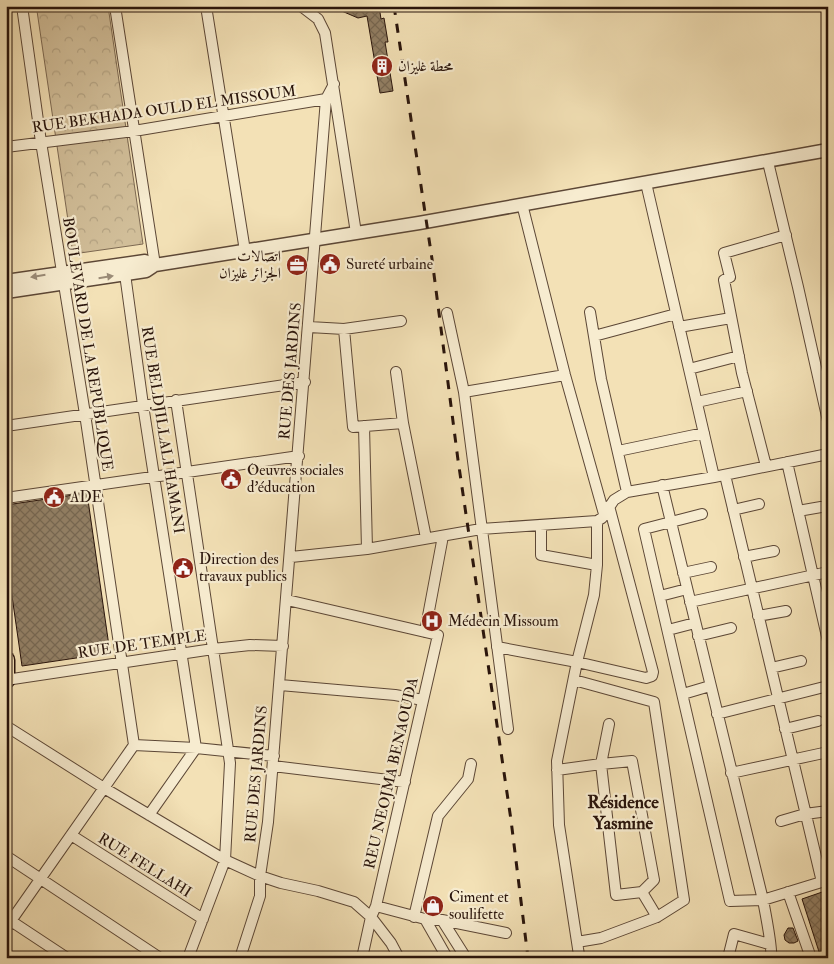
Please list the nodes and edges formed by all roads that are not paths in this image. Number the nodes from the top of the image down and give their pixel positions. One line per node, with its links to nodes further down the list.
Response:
1 (12, 6): 6 (street)
2 (22, 6): 11 (street, BOULEVARD DE LA REPUBLIQUE)
3 (115, 6): 10 (street)
4 (206, 6): 9 (street)
5 (301, 6): 7 (street)
6 (6, 7)
7 (334, 84): 8 (street, RUE DES JARDINS); 17 (street)
8 (326, 99): 9 (street, RUE BEKHADA OULD EL MISSOUM); 19 (street, RUE DES JARDINS)
9 (224, 117): 10 (street, RUE BEKHADA OULD EL MISSOUM); 20 (street)
10 (134, 131): 11 (street, RUE BEKHADA OULD EL MISSOUM); 21 (street)
11 (41, 142): 12 (street, RUE BEKHADA OULD EL MISSOUM); 23 (street, BOULEVARD DE LA REPUBLIQUE)
12 (6, 147)
13 (828, 150): 14 (street)
14 (768, 162): 15 (street); 18 (street)
15 (646, 184): 16 (street); 28 (street)
16 (522, 204): 17 (street); 38 (street)
17 (356, 233): 19 (street)
18 (786, 235): 29 (street); 46 (street)
19 (316, 240): 20 (street); 31 (street, RUE DES JARDINS)
20 (245, 251): 21 (street)
21 (155, 265): 22 (street); 23 (street)
22 (125, 274): 23 (street, one-way to 22); 44 (street, RUE BELDJILLALI HAMANI)
23 (63, 278): 24 (street, one-way to 24); 25 (street); 45 (street, BOULEVARD DE LA REPUBLIQUE)
24 (6, 281)
25 (6, 292)
26 (590, 312): 34 (street)
27 (447, 313): 41 (street)
28 (676, 314): 32 (street); 34 (street)
29 (731, 318): 32 (street); 35 (street)
30 (401, 321): 33 (street)
31 (309, 327): 33 (street); 39 (street, RUE DES JARDINS)
32 (680, 328): 36 (street)
33 (344, 329): 49 (street)
34 (594, 336): 51 (street)
35 (739, 356): 36 (street); 40 (street)
36 (689, 368): 43 (street)
37 (396, 372): 47 (street)
38 (565, 376): 41 (street); 68 (street)
39 (305, 382): 42 (street); 53 (street, RUE DES JARDINS)
40 (747, 391): 43 (street); 55 (street)
41 (464, 392): 72 (street)
42 (176, 400): 44 (street); 56 (street)
43 (697, 402): 50 (street)
44 (143, 405): 45 (street); 58 (street, RUE BELDJILLALI HAMANI)
45 (85, 414): 48 (street); 60 (street, BOULEVARD DE LA REPUBLIQUE)
46 (828, 421)
47 (403, 423): 49 (street); 74 (street)
48 (6, 426)
49 (364, 426): 75 (street)
50 (704, 433): 51 (street); 59 (street)
51 (618, 451): 62 (street)
52 (828, 454): 54 (street)
53 (299, 456): 56 (street); 77 (street, RUE DES JARDINS)
54 (787, 462): 55 (street); 67 (street)
55 (766, 466): 57 (street)
56 (186, 472): 58 (street); 99 (street)
57 (725, 475): 59 (street); 66 (street)
58 (155, 477): 60 (street); 100 (street, RUE BELDJILLALI HAMANI)
59 (714, 477): 61 (street)
60 (95, 485): 63 (street); 103 (street, BOULEVARD DE LA REPUBLIQUE)
61 (662, 485): 62 (street); 70 (street)
62 (627, 492): 68 (street)
63 (6, 498)
64 (759, 504): 66 (street)
65 (821, 507): 67 (street)
66 (733, 510): 78 (street)
67 (798, 511): 83 (street)
68 (603, 514): 71 (street); 79 (street); 104 (street)
69 (702, 514): 70 (street)
70 (671, 522): 82 (street); 86 (street)
71 (541, 525): 72 (street); 79 (street)
72 (481, 529): 73 (street); 98 (street)
73 (443, 536): 74 (street); 94 (street)
74 (426, 538): 75 (street)
75 (367, 549): 77 (street)
76 (774, 551): 78 (street)
77 (291, 557): 87 (street, RUE DES JARDINS)
78 (744, 557): 84 (street)
79 (597, 565): 104 (street)
80 (711, 566): 82 (street)
81 (828, 572): 83 (street)
82 (683, 573): 85 (street)
83 (813, 575): 84 (street); 96 (street)
84 (751, 588): 88 (street); 90 (street)
85 (687, 589): 86 (street); 88 (street)
86 (660, 596): 93 (street)
87 (287, 600): 94 (street); 97 (street, RUE DES JARDINS)
88 (690, 602): 91 (street)
89 (786, 611): 90 (street)
90 (758, 616): 105 (street)
91 (695, 622): 93 (street); 95 (street)
92 (732, 628): 95 (street)
93 (668, 630): 111 (street)
94 (425, 632): 113 (street, REU NEOJMA BENAOUDA)
95 (698, 636): 109 (street)
96 (828, 641)
97 (283, 646): 99 (street, RUE DE TEMPLE); 108 (street, RUE DES JARDINS)
98 (497, 647): 104 (street); 118 (street)
99 (213, 649): 100 (street, RUE DE TEMPLE); 122 (street)
100 (181, 653): 103 (street, RUE DE TEMPLE); 121 (street, RUE BELDJILLALI HAMANI)
101 (6, 660): 106 (main road)
102 (801, 660): 105 (street)
103 (121, 662): 106 (street, RUE DE TEMPLE); 120 (street, BOULEVARD DE LA REPUBLIQUE)
104 (577, 662): 107 (street)
105 (770, 668): 112 (street)
106 (6, 680)
107 (574, 680): 128 (street); 148 (street)
108 (280, 685): 113 (street); 125 (street, RUE DES JARDINS)
109 (710, 686): 111 (street); 114 (street)
110 (828, 686): 112 (street)
111 (683, 694): 144 (street)
112 (778, 698): 114 (street); 119 (street)
113 (424, 700): 130 (street, REU NEOJMA BENAOUDA)
114 (717, 714): 129 (street)
115 (818, 721): 119 (street)
116 (608, 724): 127 (street)
117 (6, 726): 131 (street)
118 (508, 729)
119 (785, 729): 124 (street)
120 (134, 745): 121 (street); 131 (street)
121 (196, 748): 122 (street); 134 (street)
122 (229, 752): 125 (street); 138 (street)
123 (828, 752): 124 (street)
124 (792, 760): 129 (street); 133 (street)
125 (273, 761): 130 (street); 139 (street, RUE DES JARDINS)
126 (471, 764): 147 (street)
127 (601, 764): 128 (street); 142 (street); 142 (street)
128 (557, 770): 154 (street)
129 (731, 773): 144 (street)
130 (405, 782): 145 (street, REU NEOJMA BENAOUDA)
131 (104, 788): 134 (street); 136 (street)
132 (828, 811): 133 (street)
133 (805, 814): 135 (street); 141 (street)
134 (150, 815): 138 (street)
135 (781, 821)
136 (71, 835): 140 (street); 149 (street, RUE FELLAHI)
137 (6, 856): 140 (street)
138 (225, 860): 139 (street); 149 (street)
139 (260, 876): 146 (street); 161 (street, RUE DES JARDINS)
140 (41, 878): 152 (street); 159 (street)
141 (825, 881): 143 (street)
142 (642, 892): 148 (street)
143 (788, 892): 144 (street); 167 (street)
144 (763, 900): 155 (street)
145 (376, 906): 146 (street, REU NEOJMA BENAOUDA); 147 (street)
146 (371, 917): 162 (street, REU NEOJMA BENAOUDA); 163 (street)
147 (414, 917): 150 (street)
148 (657, 917): 154 (street)
149 (203, 919): 160 (street)
150 (424, 920): 151 (street); 156 (street)
151 (442, 920): 153 (street); 164 (street)
152 (9, 925): 158 (street)
153 (506, 933)
154 (577, 942): 157 (street)
155 (769, 944): 165 (street); 166 (street)
156 (445, 954)
157 (579, 955)
158 (67, 958)
159 (160, 958)
160 (188, 958)
161 (240, 958)
162 (362, 958)
163 (399, 958)
164 (466, 958)
165 (728, 958)
166 (771, 958)
167 (811, 958)

